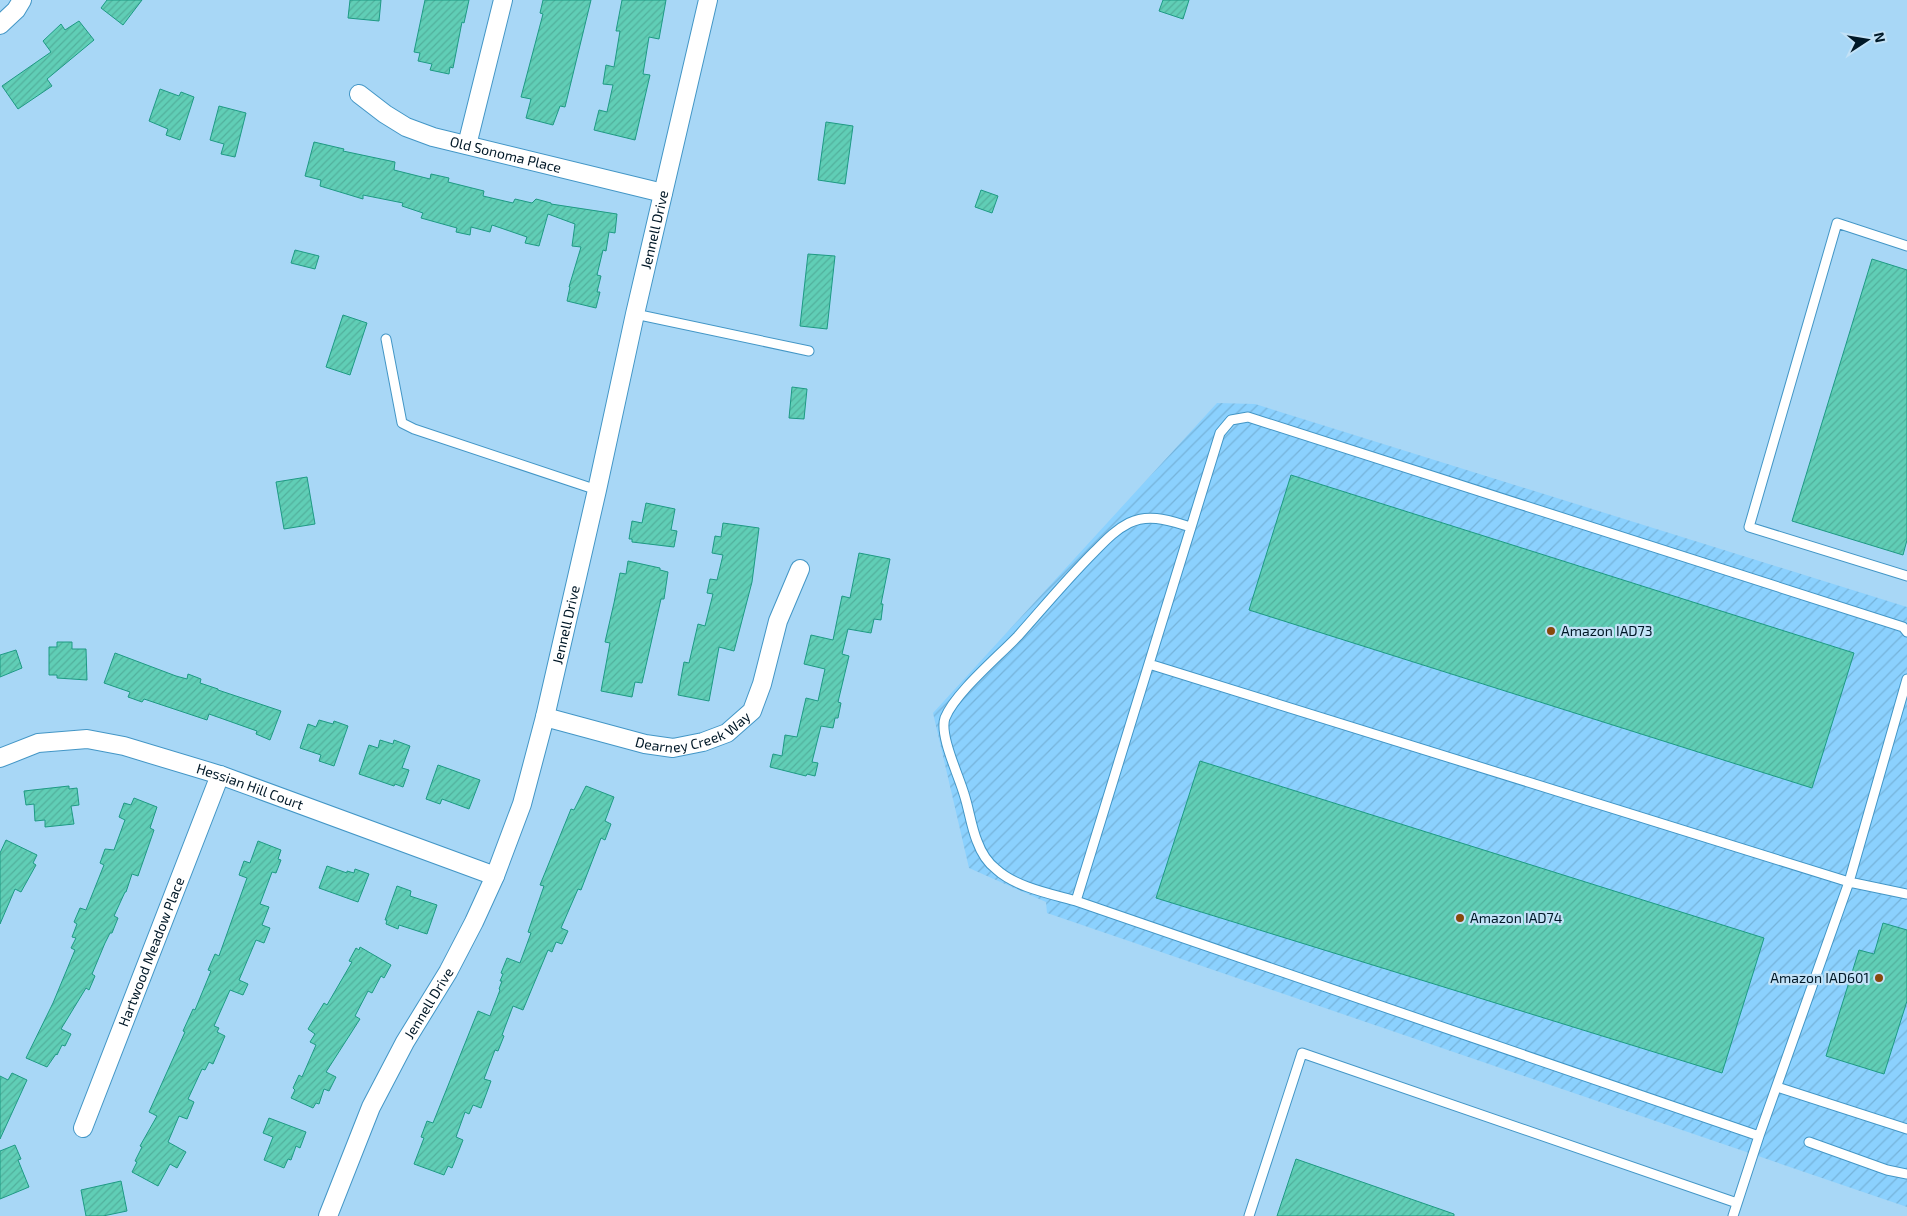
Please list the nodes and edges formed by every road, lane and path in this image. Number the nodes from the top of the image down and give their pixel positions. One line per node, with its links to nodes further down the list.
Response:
1 (22, 0): 4 (street)
2 (503, 0): 6 (street)
3 (708, 0): 7 (street, Jennell Drive)
4 (0, 25)
5 (360, 94): 6 (street, Old Sonoma Place)
6 (467, 145): 7 (street, Old Sonoma Place)
7 (663, 193): 9 (street, Jennell Drive)
8 (1907, 246): 15 (lane)
9 (635, 314): 11 (lane); 12 (street, Jennell Drive)
10 (386, 339): 12 (lane)
11 (809, 351)
12 (597, 490): 19 (street, Jennell Drive)
13 (1191, 527): 16 (lane); 17 (lane); 25 (lane)
14 (800, 569): 19 (street, Dearney Creek Way)
15 (1907, 576)
16 (1907, 632)
17 (1149, 664): 23 (lane); 25 (lane)
18 (1907, 679): 23 (lane)
19 (544, 717): 22 (street, Jennell Drive)
20 (0, 758): 21 (street, Hessian Hill Court)
21 (220, 775): 22 (street, Hessian Hill Court); 27 (street, Hartwood Meadow Place)
22 (495, 876): 33 (street, Jennell Drive)
23 (1849, 882): 24 (lane); 26 (lane)
24 (1907, 894)
25 (1076, 901): 29 (lane)
26 (1777, 1087): 28 (lane); 29 (lane)
27 (83, 1128)
28 (1907, 1129)
29 (1759, 1136): 32 (lane)
30 (1809, 1142): 31 (lane)
31 (1907, 1174)
32 (1737, 1203): 34 (lane); 35 (lane)
33 (328, 1216)
34 (1250, 1216)
35 (1733, 1216)

